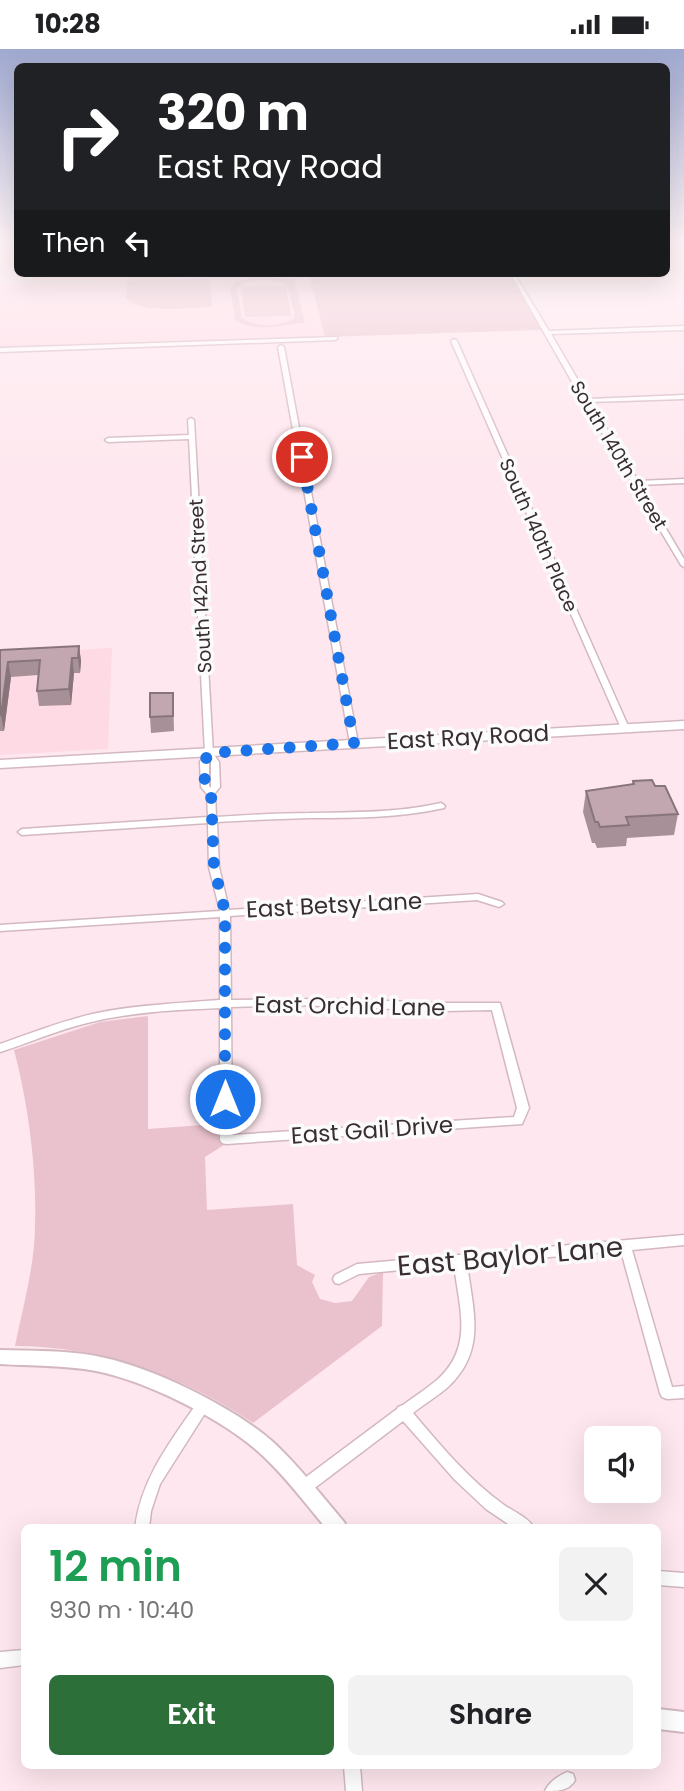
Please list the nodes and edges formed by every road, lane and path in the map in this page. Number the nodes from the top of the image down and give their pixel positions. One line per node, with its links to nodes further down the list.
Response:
1 (540, 323): 3 (street, South 140th Street)
2 (684, 328): 3 (street)
3 (546, 333): 9 (street, South 140th Street)
4 (335, 338): 7 (street)
5 (454, 341): 17 (street, South 140th Place)
6 (281, 347): 18 (street)
7 (0, 350)
8 (684, 397): 9 (street)
9 (586, 401): 14 (street, South 140th Street)
10 (191, 420): 11 (street, South 142nd Street)
11 (192, 437): 12 (street); 19 (street, South 142nd Street)
12 (108, 440)
13 (684, 481): 14 (street)
14 (635, 483): 15 (street, South 140th Street)
15 (684, 565)
16 (684, 725): 17 (main road, East Ray Road)
17 (625, 728): 18 (main road, East Ray Road)
18 (354, 743): 19 (main road, East Ray Road)
19 (209, 753): 20 (main road, East Ray Road); 22 (street, South 142nd Street)
20 (0, 764)
21 (441, 806): 22 (street)
22 (211, 820): 23 (street); 25 (street)
23 (22, 832)
24 (499, 904): 25 (street, East Betsy Lane)
25 (225, 912): 26 (street, East Betsy Lane); 27 (street)
26 (0, 928)
27 (224, 1005): 28 (street, East Orchid Lane); 29 (street, East Orchid Lane); 29 (street, East Gail Drive)
28 (0, 1048)
29 (518, 1121)
30 (684, 1240): 31 (street, East Baylor Lane)
31 (625, 1245): 32 (street, East Baylor Lane); 35 (street)
32 (460, 1261): 33 (street, East Baylor Lane); 37 (street)
33 (339, 1279)
34 (0, 1357): 36 (street)
35 (684, 1392)
36 (202, 1407): 38 (street); 39 (street)
37 (403, 1411): 38 (street); 41 (street)
38 (303, 1488): 40 (street)
39 (142, 1524)
40 (334, 1524)
41 (520, 1524)
42 (661, 1578): 43 (street)
43 (684, 1580)
44 (21, 1658): 45 (street)
45 (0, 1660)
46 (661, 1719): 47 (street)
47 (684, 1722)
48 (352, 1769): 50 (street)
49 (567, 1780): 51 (street)
50 (354, 1791)
51 (553, 1791)

